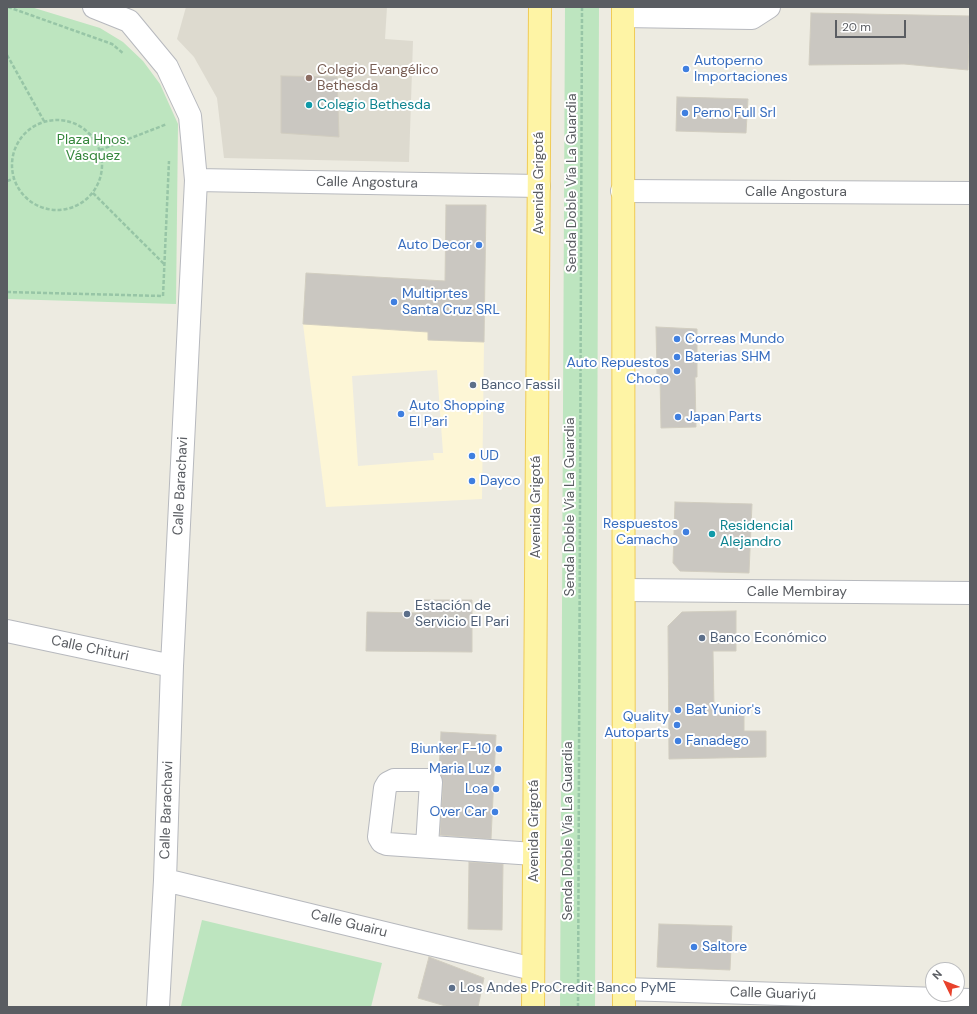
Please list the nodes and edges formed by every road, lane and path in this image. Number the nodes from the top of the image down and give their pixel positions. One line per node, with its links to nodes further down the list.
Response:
1 (8, 7): 8 (path)
2 (94, 7): 14 (street, Calle Barachavi)
3 (540, 7): 16 (main road, Avenida Grigotá)
4 (582, 7): 36 (path, Senda Doble Vía La Guardia)
5 (769, 7): 6 (street)
6 (623, 12): 17 (main road)
7 (7, 55): 9 (path)
8 (127, 56)
9 (44, 121): 11 (path); 13 (path)
10 (171, 123): 11 (path)
11 (100, 150): 18 (path)
12 (170, 154): 20 (path)
13 (13, 179): 15 (path); 18 (path)
14 (196, 180): 16 (street, Calle Angostura); 23 (street, Calle Barachavi)
15 (7, 181)
16 (539, 186): 29 (main road, Avenida Grigotá)
17 (622, 191): 19 (street, Calle Angostura); 24 (main road)
18 (93, 193): 20 (path)
19 (970, 193)
20 (164, 264): 22 (path)
21 (7, 292): 22 (path)
22 (163, 296): 23 (path)
23 (190, 296): 27 (street, Calle Barachavi)
24 (624, 590): 25 (street, Calle Membiray); 32 (main road)
25 (970, 593)
26 (7, 631): 27 (street, Calle Chituri)
27 (172, 666): 30 (street, Calle Barachavi)
28 (427, 846): 29 (street)
29 (534, 854): 31 (main road, Avenida Grigotá)
30 (165, 880): 31 (street, Calle Guairu); 34 (street, Calle Barachavi)
31 (533, 969): 35 (main road, Avenida Grigotá)
32 (624, 998): 33 (street, Calle Guariyú)
33 (970, 1000)
34 (158, 1007)
35 (533, 1007)
36 (578, 1007)

